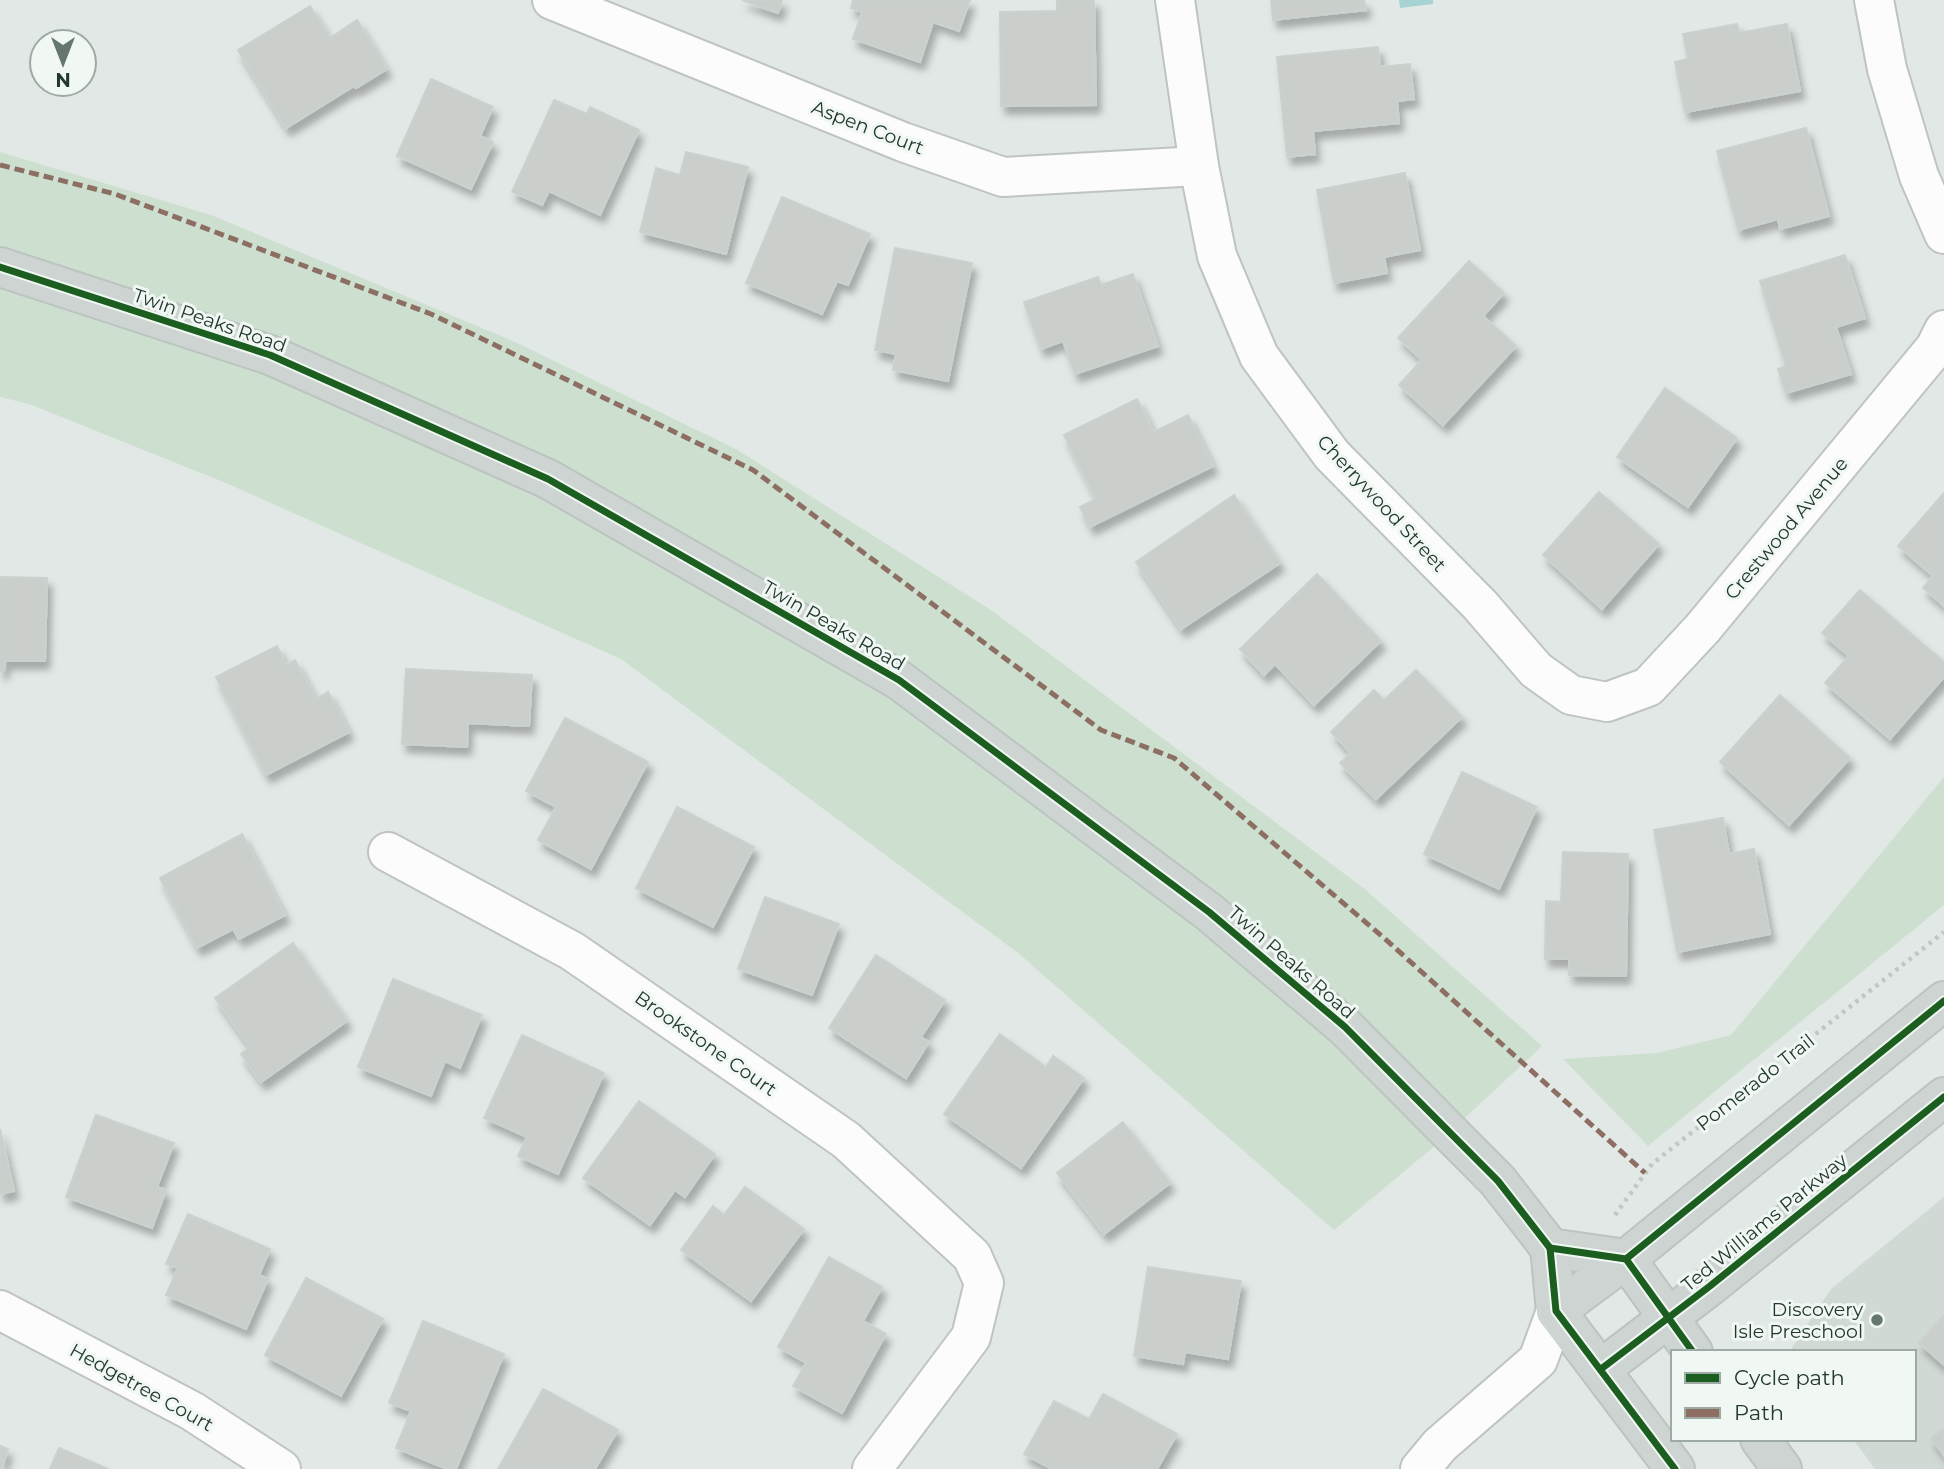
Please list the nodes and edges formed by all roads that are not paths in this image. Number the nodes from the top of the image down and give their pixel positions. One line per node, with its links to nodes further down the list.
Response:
1 (552, 0): 4 (street, Aspen Court)
2 (1175, 0): 4 (street, Cherrywood Street)
3 (1874, 0): 5 (street)
4 (1199, 166): 8 (street, Cherrywood Street)
5 (1944, 234)
6 (0, 267): 12 (main road, Twin Peaks Road)
7 (1944, 330): 8 (street, Crestwood Avenue)
8 (1608, 702)
9 (388, 852): 22 (street, Brookstone Court)
10 (1944, 1001): 13 (main road)
11 (1944, 1097): 16 (main road, Ted Williams Parkway)
12 (1568, 1251): 13 (main road); 15 (main road)
13 (1626, 1259): 15 (main road); 16 (main road)
14 (0, 1310): 21 (street, Hedgetree Court)
15 (1556, 1311): 18 (street); 19 (main road)
16 (1668, 1318): 17 (main road); 19 (main road, Ted Williams Parkway)
17 (1692, 1350)
18 (1538, 1360): 19 (street); 23 (street)
19 (1601, 1369): 24 (main road)
20 (1761, 1441): 25 (main road)
21 (281, 1469)
22 (872, 1469)
23 (1420, 1469)
24 (1675, 1469)
25 (1782, 1469)

